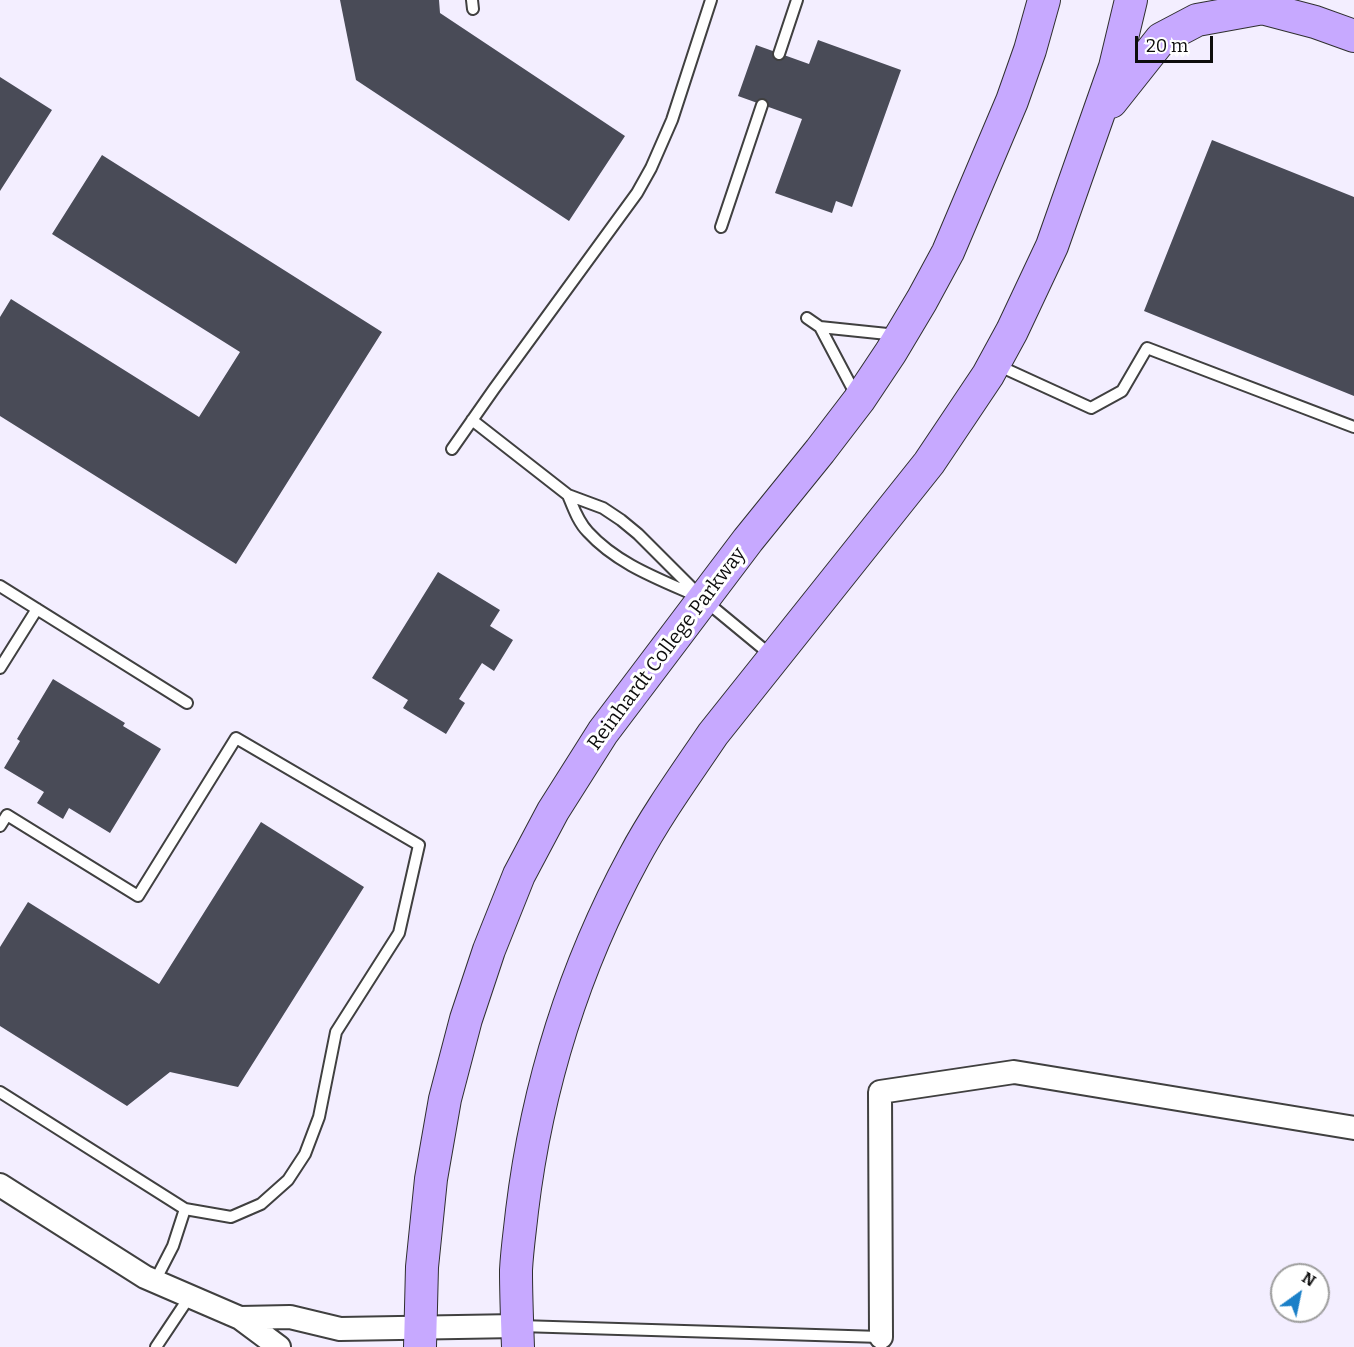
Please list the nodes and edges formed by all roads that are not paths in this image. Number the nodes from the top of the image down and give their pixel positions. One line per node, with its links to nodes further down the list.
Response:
1 (711, 0): 17 (lane)
2 (797, 0): 8 (lane)
3 (1044, 0): 14 (street, Reinhardt College Parkway)
4 (1131, 0): 10 (street)
5 (1227, 0): 6 (street)
6 (1263, 8): 7 (street); 10 (street)
7 (1354, 36)
8 (779, 54)
9 (762, 105): 11 (lane)
10 (1096, 122): 15 (street)
11 (721, 227)
12 (807, 318): 13 (lane)
13 (820, 327): 14 (lane); 16 (lane)
14 (901, 335): 16 (street, Reinhardt College Parkway)
15 (994, 364): 18 (lane); 24 (street)
16 (859, 400): 22 (street, Reinhardt College Parkway)
17 (472, 420): 19 (lane); 20 (lane)
18 (1354, 427)
19 (452, 449)
20 (568, 495): 22 (lane); 22 (lane)
21 (0, 586): 23 (lane)
22 (703, 599): 24 (lane); 36 (street, Reinhardt College Parkway)
23 (37, 609): 25 (lane); 26 (lane)
24 (774, 658): 35 (street)
25 (0, 668)
26 (187, 704)
27 (0, 826): 31 (lane)
28 (0, 1092): 31 (lane)
29 (1354, 1128): 37 (street)
30 (0, 1185): 32 (street)
31 (185, 1209): 32 (lane)
32 (155, 1281): 33 (street)
33 (190, 1296): 34 (street); 38 (lane)
34 (240, 1318): 36 (street); 39 (street)
35 (518, 1336): 36 (street); 37 (lane)
36 (421, 1337)
37 (881, 1342)
38 (156, 1347)
39 (279, 1347)

